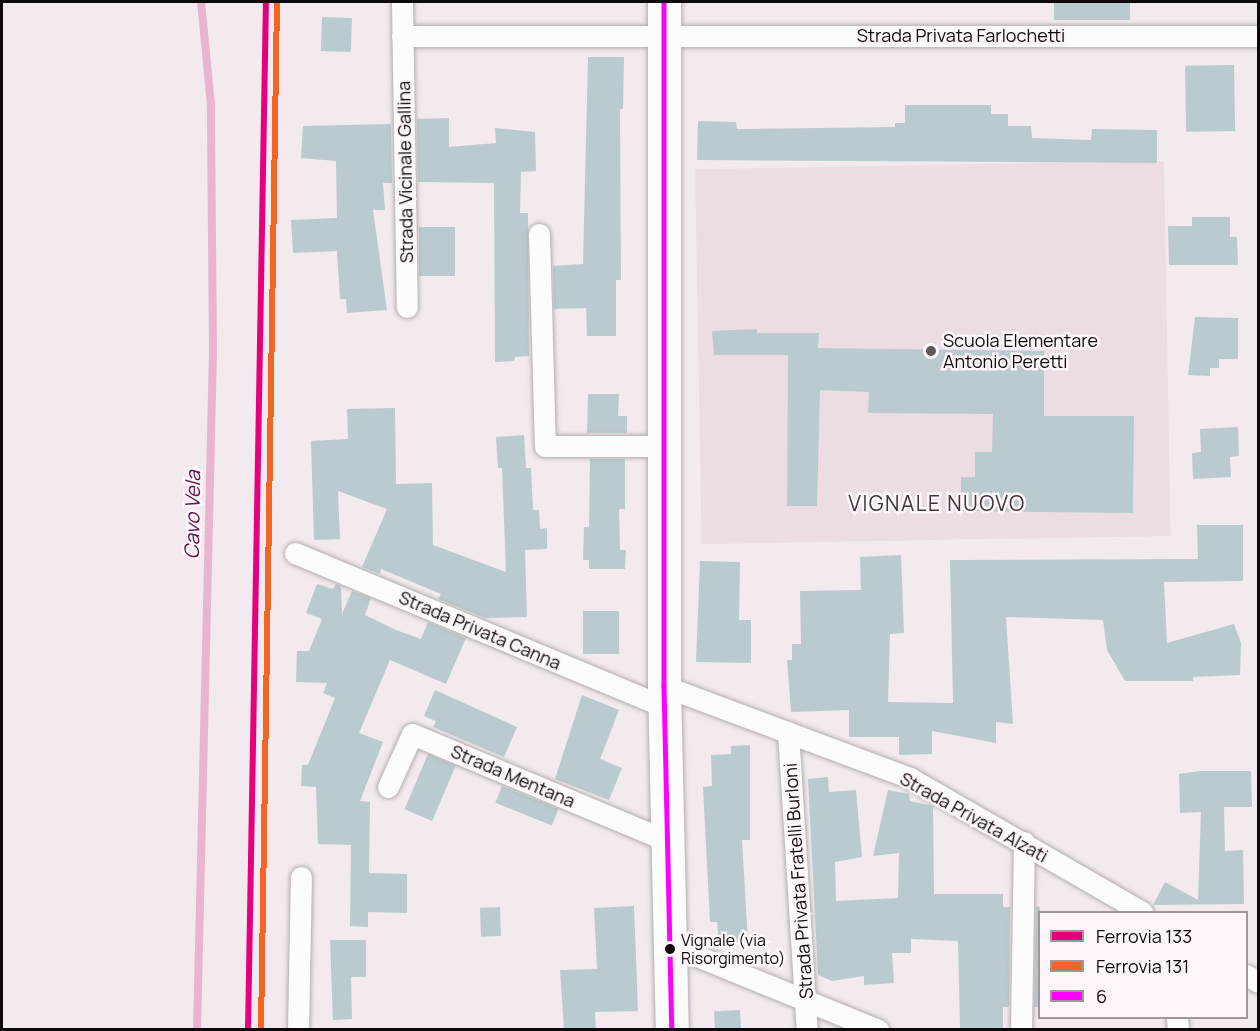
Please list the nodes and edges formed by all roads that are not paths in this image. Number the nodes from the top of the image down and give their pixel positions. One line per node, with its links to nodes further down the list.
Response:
1 (402, 2): 4 (street, Strada Vicinale Gallina)
2 (664, 2): 3 (main road)
3 (664, 34): 4 (street); 5 (street, Strada Privata Farlochetti); 8 (main road)
4 (402, 36): 7 (street, Strada Vicinale Gallina)
5 (1258, 36)
6 (539, 234): 8 (street)
7 (407, 308)
8 (664, 446): 10 (main road)
9 (295, 553): 10 (street, Strada Privata Canna)
10 (665, 697): 11 (street, Strada Privata Alzati); 13 (main road)
11 (788, 732): 14 (street, Strada Privata Alzati); 18 (street, Strada Privata Fratelli Burloni)
12 (388, 787): 13 (street, Strada Mentana)
13 (668, 841): 17 (main road)
14 (1024, 842): 16 (street, Strada Privata Alzati); 23 (street)
15 (301, 877): 19 (street)
16 (1140, 911)
17 (670, 945): 18 (street); 20 (main road)
18 (806, 1000): 21 (street, Strada Privata Fratelli Burloni); 22 (street)
19 (298, 1029)
20 (672, 1029)
21 (807, 1029)
22 (878, 1029)
23 (1021, 1029)

